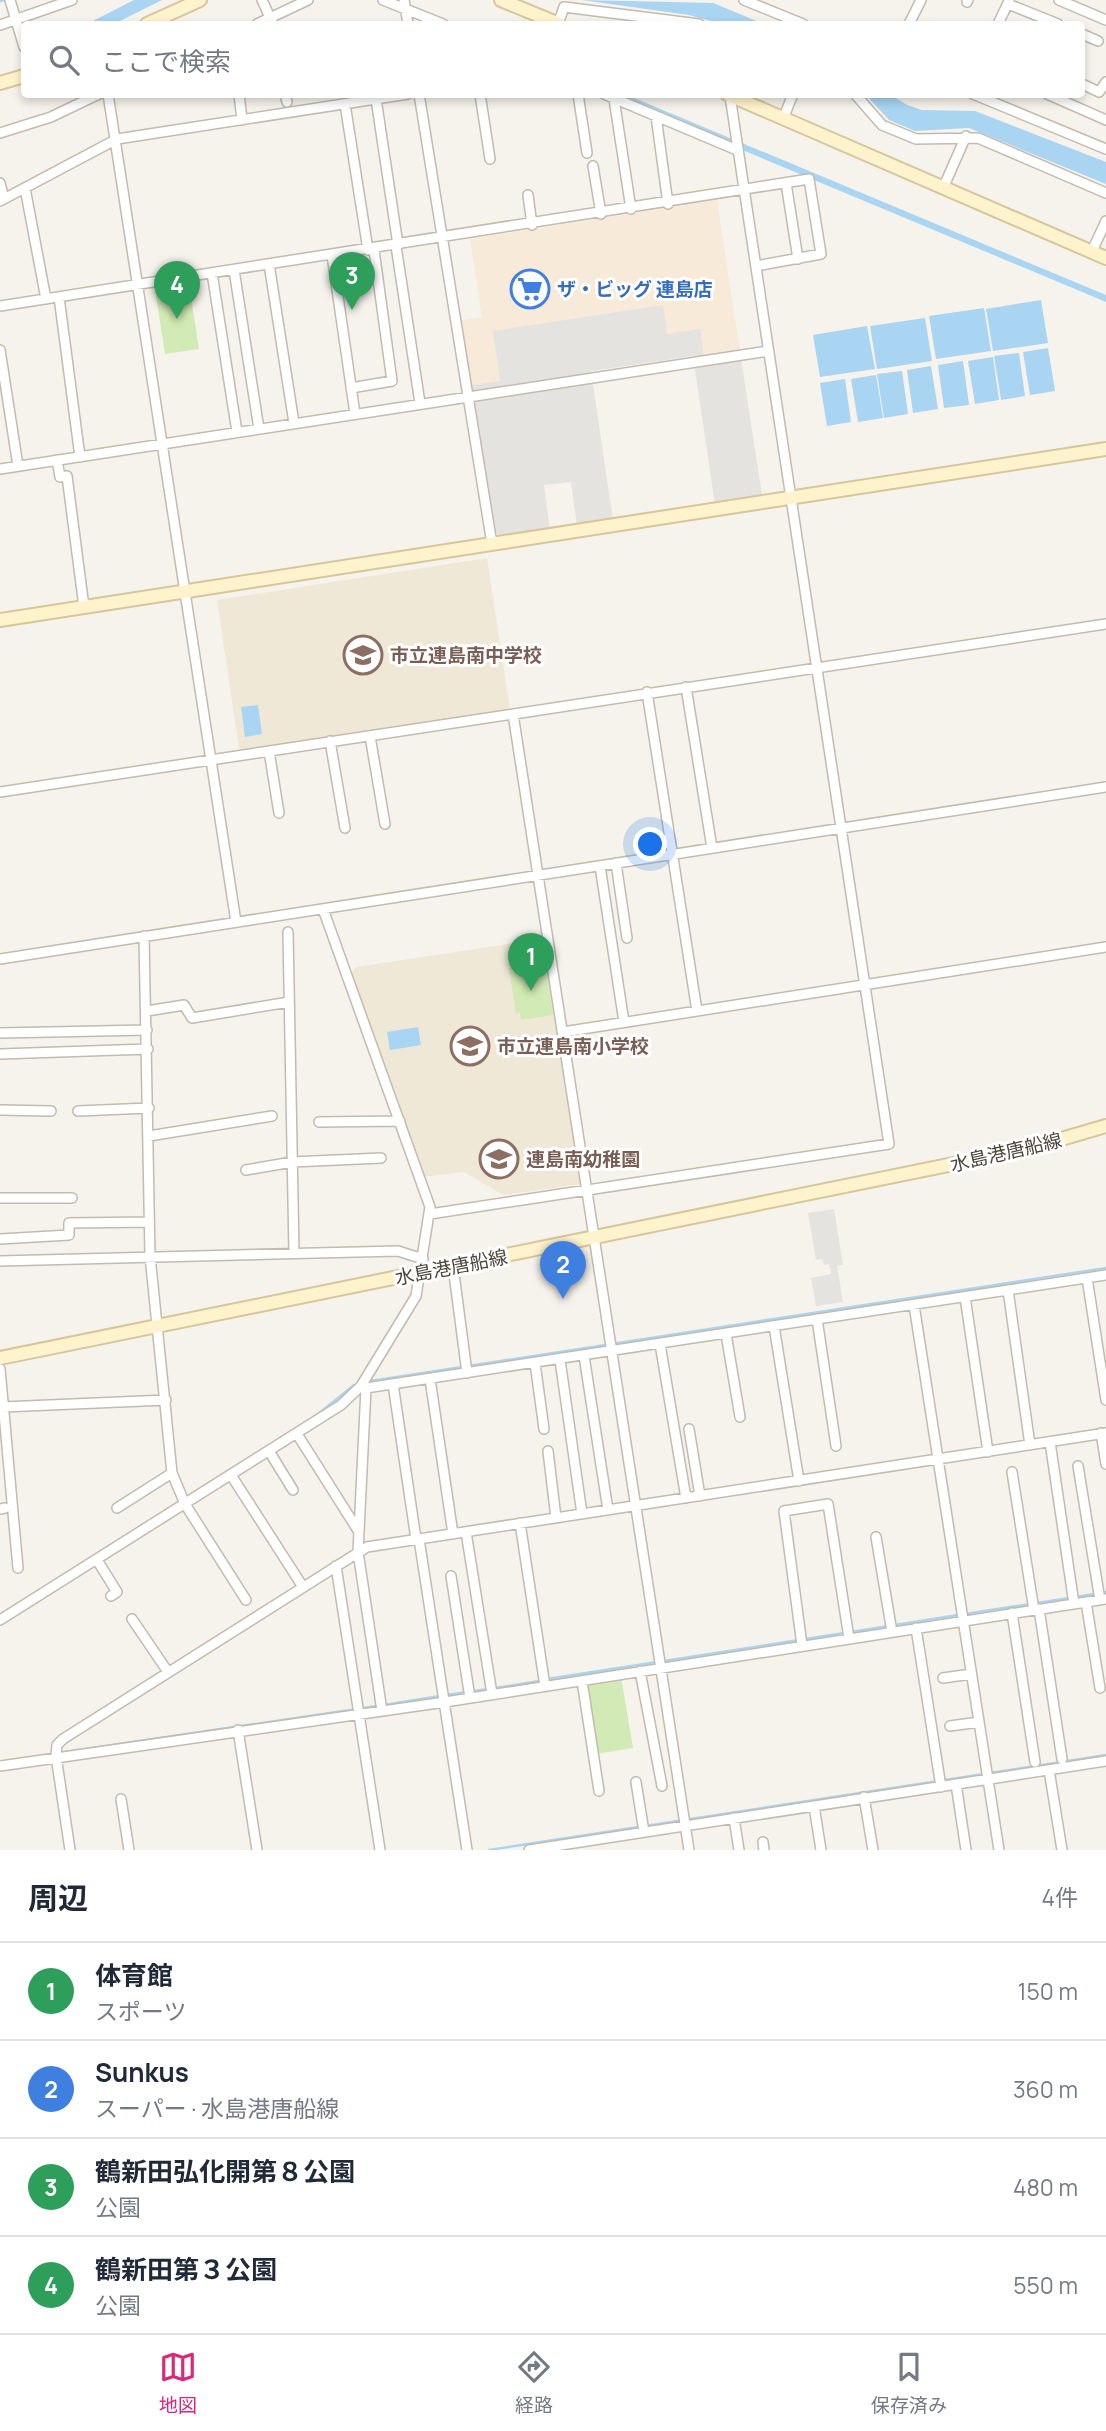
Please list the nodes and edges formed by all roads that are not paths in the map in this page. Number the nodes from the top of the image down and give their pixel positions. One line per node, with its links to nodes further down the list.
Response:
1 (10, 0): 14 (street)
2 (72, 0): 14 (street)
3 (200, 0): 16 (street)
4 (262, 0): 13 (street)
5 (308, 0): 13 (street)
6 (383, 0): 12 (street)
7 (501, 0): 18 (street)
8 (744, 0): 21 (street)
9 (921, 0): 22 (street)
10 (1059, 0): 15 (street)
11 (1009, 2): 23 (street); 24 (street)
12 (405, 4): 17 (street)
13 (270, 18)
14 (15, 19): 25 (street); 27 (street)
15 (1106, 20)
16 (154, 21)
17 (437, 21)
18 (551, 21)
19 (559, 21): 20 (street)
20 (675, 21)
21 (796, 21)
22 (910, 21)
23 (1000, 21)
24 (1051, 21)
25 (0, 25)
26 (1085, 35): 28 (street)
27 (21, 38)
28 (1098, 41)
29 (21, 77): 31 (street)
30 (1106, 82): 32 (street)
31 (0, 83)
32 (1085, 85)
33 (91, 98): 53 (street)
34 (109, 98): 55 (street)
35 (239, 98): 51 (street)
36 (382, 98): 46 (street)
37 (420, 98): 74 (street)
38 (482, 98): 59 (street)
39 (579, 98): 58 (street)
40 (728, 98): 56 (street)
41 (735, 98): 50 (street)
42 (791, 98): 50 (street)
43 (858, 98): 54 (street)
44 (983, 98): 57 (street)
45 (1057, 98): 52 (street)
46 (376, 99): 48 (street); 75 (street)
47 (614, 99): 49 (street); 70 (street)
48 (345, 104): 51 (street); 76 (street)
49 (656, 117): 56 (street); 69 (street)
50 (783, 119): 63 (street)
51 (242, 120): 55 (street)
52 (1106, 120)
53 (0, 132)
54 (966, 136): 63 (street); 66 (street)
55 (117, 139): 64 (street); 85 (street)
56 (736, 146): 65 (street)
57 (1106, 149)
58 (587, 153)
59 (490, 159)
60 (593, 166): 71 (street)
61 (0, 183): 68 (street)
62 (786, 183): 65 (street); 80 (street); 80 (street)
63 (944, 186): 77 (street)
64 (24, 188): 68 (street); 87 (street)
65 (744, 191): 69 (street); 82 (street)
66 (1106, 193)
67 (528, 195): 73 (street)
68 (2, 200)
69 (668, 204): 70 (street)
70 (631, 209): 71 (street)
71 (601, 214): 73 (street)
72 (1106, 221): 77 (street)
73 (532, 225): 74 (street)
74 (441, 239): 75 (street); 92 (street)
75 (397, 245): 76 (street); 93 (street)
76 (371, 250): 78 (street); 91 (street)
77 (1092, 251): 79 (street)
78 (332, 255): 81 (street); 91 (street)
79 (1106, 258)
80 (798, 259): 82 (street)
81 (269, 264): 83 (street); 95 (street)
82 (756, 266): 90 (street)
83 (234, 270): 84 (street); 96 (street)
84 (212, 273): 85 (street); 97 (street)
85 (138, 285): 86 (street); 98 (street)
86 (59, 297): 87 (street); 100 (street)
87 (46, 299): 88 (street)
88 (0, 306)
89 (0, 350): 102 (street)
90 (768, 351): 92 (street); 104 (street)
91 (351, 388): 94 (street)
92 (467, 398): 93 (street); 105 (street)
93 (420, 403): 94 (street)
94 (355, 414): 95 (street)
95 (294, 423): 96 (street)
96 (259, 429): 97 (street)
97 (237, 432): 98 (street)
98 (163, 444): 100 (street); 106 (street)
99 (1106, 449): 104 (street)
100 (80, 457): 101 (street)
101 (57, 460): 102 (street); 107 (street)
102 (18, 466): 103 (street)
103 (0, 469)
104 (790, 498): 105 (street); 110 (street)
105 (492, 544): 106 (street)
106 (187, 591): 107 (street); 117 (street)
107 (85, 607): 108 (street)
108 (0, 620)
109 (1106, 624): 110 (street)
110 (817, 668): 111 (street); 123 (street)
111 (686, 687): 112 (street); 124 (street)
112 (647, 692): 113 (street); 125 (street)
113 (513, 714): 114 (street); 128 (street)
114 (370, 736): 115 (street); 121 (street)
115 (330, 741): 116 (street); 122 (street)
116 (269, 751): 117 (street); 120 (street)
117 (212, 759): 119 (street); 130 (street)
118 (1106, 787): 123 (street)
119 (0, 792)
120 (279, 813)
121 (384, 824)
122 (345, 828)
123 (842, 828): 124 (street); 136 (street)
124 (712, 848): 125 (street)
125 (671, 855): 126 (street); 139 (street)
126 (616, 863): 127 (street); 133 (street)
127 (600, 866): 128 (street); 140 (street)
128 (540, 875): 129 (street); 142 (street)
129 (323, 909): 130 (street); 151 (street)
130 (236, 922): 132 (street)
131 (288, 932): 137 (street)
132 (144, 936): 135 (street); 138 (street)
133 (627, 938)
134 (1106, 947): 136 (street)
135 (0, 959)
136 (865, 985): 139 (street); 158 (street)
137 (289, 1002): 138 (street); 156 (street)
138 (146, 1011): 141 (street)
139 (697, 1011): 140 (street)
140 (624, 1022): 142 (street)
141 (147, 1030): 143 (street); 144 (street)
142 (563, 1032): 158 (street)
143 (0, 1034)
144 (148, 1049): 145 (street); 146 (street)
145 (0, 1054)
146 (149, 1108): 149 (street); 154 (street)
147 (0, 1111): 148 (street)
148 (51, 1111)
149 (78, 1111)
150 (272, 1116): 154 (street)
151 (400, 1121): 152 (street); 161 (street)
152 (318, 1122)
153 (1106, 1126): 163 (street, 水島港唐船線)
154 (149, 1136): 162 (street)
155 (381, 1158): 156 (street)
156 (292, 1162): 157 (street); 165 (street)
157 (246, 1170)
158 (587, 1191): 161 (street); 163 (street)
159 (0, 1198): 160 (street)
160 (72, 1199)
161 (430, 1214): 167 (street)
162 (149, 1222): 164 (street); 166 (street)
163 (596, 1237): 169 (street, 水島港唐船線); 181 (street)
164 (0, 1239)
165 (294, 1253): 166 (street); 167 (street)
166 (150, 1256): 168 (street); 177 (street)
167 (423, 1259): 170 (street)
168 (0, 1261)
169 (453, 1266): 170 (street, 水島港唐船線); 187 (street)
170 (421, 1273): 177 (street, 水島港唐船線); 190 (street)
171 (1106, 1275): 172 (street)
172 (1087, 1278): 173 (street); 192 (street)
173 (1007, 1290): 174 (street); 201 (street)
174 (965, 1297): 175 (street); 205 (street)
175 (914, 1305): 176 (street); 206 (street)
176 (817, 1320): 178 (street); 202 (street)
177 (156, 1326): 183 (street, 水島港唐船線); 191 (street)
178 (774, 1326): 179 (street); 212 (street)
179 (726, 1334): 180 (street); 194 (street)
180 (660, 1344): 181 (street); 215 (street)
181 (612, 1347): 182 (street); 217 (street)
182 (584, 1356): 184 (street); 219 (street)
183 (0, 1358)
184 (560, 1360): 185 (street); 220 (street)
185 (535, 1363): 187 (street); 195 (street)
186 (0, 1369): 193 (street)
187 (467, 1369): 188 (street)
188 (430, 1379): 189 (street); 225 (street)
189 (393, 1384): 190 (street); 227 (street)
190 (363, 1387): 198 (street); 223 (street)
191 (166, 1400): 193 (street); 210 (street)
192 (1106, 1400)
193 (3, 1407): 199 (street)
194 (740, 1417)
195 (544, 1429)
196 (689, 1429): 214 (street)
197 (1104, 1433): 200 (street); 207 (street)
198 (297, 1434): 203 (street); 223 (street)
199 (3, 1437): 231 (street)
200 (1049, 1442): 201 (street); 237 (street)
201 (1030, 1445): 205 (street)
202 (836, 1446)
203 (269, 1451): 211 (street); 213 (street)
204 (548, 1451): 221 (street)
205 (988, 1452): 206 (street)
206 (940, 1460): 212 (street); 241 (street)
207 (1106, 1464)
208 (1078, 1466): 235 (street)
209 (1012, 1472): 239 (street)
210 (172, 1473): 216 (street); 218 (street)
211 (231, 1475): 216 (street); 233 (street)
212 (799, 1481): 214 (street)
213 (293, 1490)
214 (700, 1496): 215 (street)
215 (686, 1498): 217 (street)
216 (183, 1501): 229 (street); 236 (street)
217 (636, 1505): 219 (street); 248 (street)
218 (117, 1508)
219 (608, 1510): 220 (street)
220 (582, 1514): 221 (street)
221 (556, 1518): 222 (street)
222 (520, 1523): 224 (street); 254 (street)
223 (359, 1532): 228 (street)
224 (466, 1532): 225 (street); 256 (street)
225 (453, 1534): 227 (street)
226 (876, 1537): 244 (street)
227 (418, 1539): 228 (street); 258 (street)
228 (359, 1552): 230 (street); 259 (street)
229 (97, 1560): 234 (street); 243 (street)
230 (336, 1566): 233 (street); 260 (street)
231 (18, 1568)
232 (451, 1576): 257 (street)
233 (303, 1587): 250 (street)
234 (117, 1592)
235 (1101, 1597): 238 (street)
236 (246, 1600)
237 (1074, 1600): 238 (street); 239 (street)
238 (1086, 1602): 255 (street)
239 (1035, 1607): 240 (street); 265 (street)
240 (1012, 1614): 241 (street); 267 (street)
241 (963, 1617): 245 (street); 251 (street)
242 (132, 1619): 250 (street)
243 (0, 1620)
244 (891, 1628): 245 (street); 246 (street)
245 (916, 1628): 272 (street)
246 (849, 1634): 247 (street); 247 (street)
247 (802, 1641): 248 (street)
248 (660, 1663): 249 (street); 280 (street)
249 (640, 1671): 253 (street); 274 (street)
250 (168, 1672): 264 (street)
251 (971, 1674): 252 (street); 261 (street)
252 (943, 1678)
253 (582, 1681): 254 (street); 275 (street)
254 (544, 1682): 256 (street)
255 (1100, 1688)
256 (491, 1690): 257 (street)
257 (469, 1694): 258 (street)
258 (445, 1697): 259 (street); 287 (street)
259 (381, 1707): 260 (street)
260 (359, 1710): 263 (street); 286 (street)
261 (979, 1722): 262 (street); 270 (street)
262 (950, 1726)
263 (238, 1730): 264 (street); 285 (street)
264 (56, 1755): 268 (street); 283 (street)
265 (1062, 1759)
266 (1106, 1761): 269 (street)
267 (1035, 1762)
268 (0, 1766)
269 (1049, 1770): 270 (street); 295 (street)
270 (987, 1776): 273 (street); 294 (street)
271 (636, 1782): 281 (street)
272 (940, 1783): 273 (street); 276 (street)
273 (956, 1784): 293 (street)
274 (662, 1786)
275 (599, 1791)
276 (864, 1797): 278 (street); 292 (street)
277 (121, 1798): 284 (street)
278 (814, 1806): 279 (street); 291 (street)
279 (734, 1818): 280 (street); 290 (street)
280 (684, 1821): 281 (street); 289 (street)
281 (643, 1828): 282 (street)
282 (580, 1846): 288 (street)
283 (71, 1850)
284 (129, 1850)
285 (257, 1850)
286 (380, 1850)
287 (467, 1850)
288 (529, 1850)
289 (689, 1850)
290 (739, 1850)
291 (821, 1850)
292 (873, 1850)
293 (965, 1850)
294 (999, 1850)
295 (1062, 1850)

